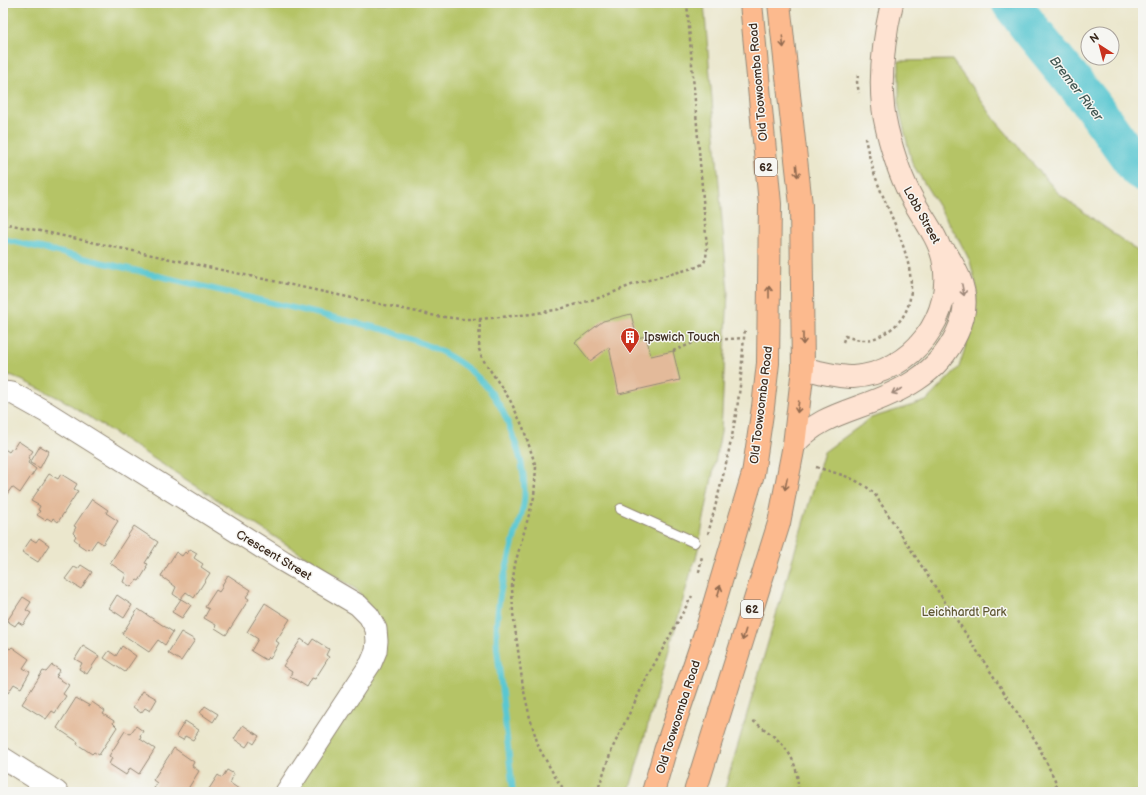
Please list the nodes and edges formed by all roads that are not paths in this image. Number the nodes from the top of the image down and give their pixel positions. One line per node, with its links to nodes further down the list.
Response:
1 (751, 3): 5 (main road, Old Toowoomba Road / 62, one-way to 1)
2 (779, 3): 6 (main road, 62, one-way to 6)
3 (892, 3): 4 (main road, Lobb Street)
4 (932, 232): 6 (main road, Lobb Street); 8 (main road, one-way to 8)
5 (768, 363): 6 (main road); 14 (main road, Old Toowoomba Road / 62, one-way to 5)
6 (803, 368): 8 (main road, 62, one-way to 8)
7 (3, 392): 13 (street, Crescent Street)
8 (794, 445): 15 (main road, 62, one-way to 15)
9 (621, 509): 10 (lane)
10 (694, 542)
11 (3, 758): 12 (street)
12 (57, 792)
13 (286, 792)
14 (653, 792)
15 (695, 792)

